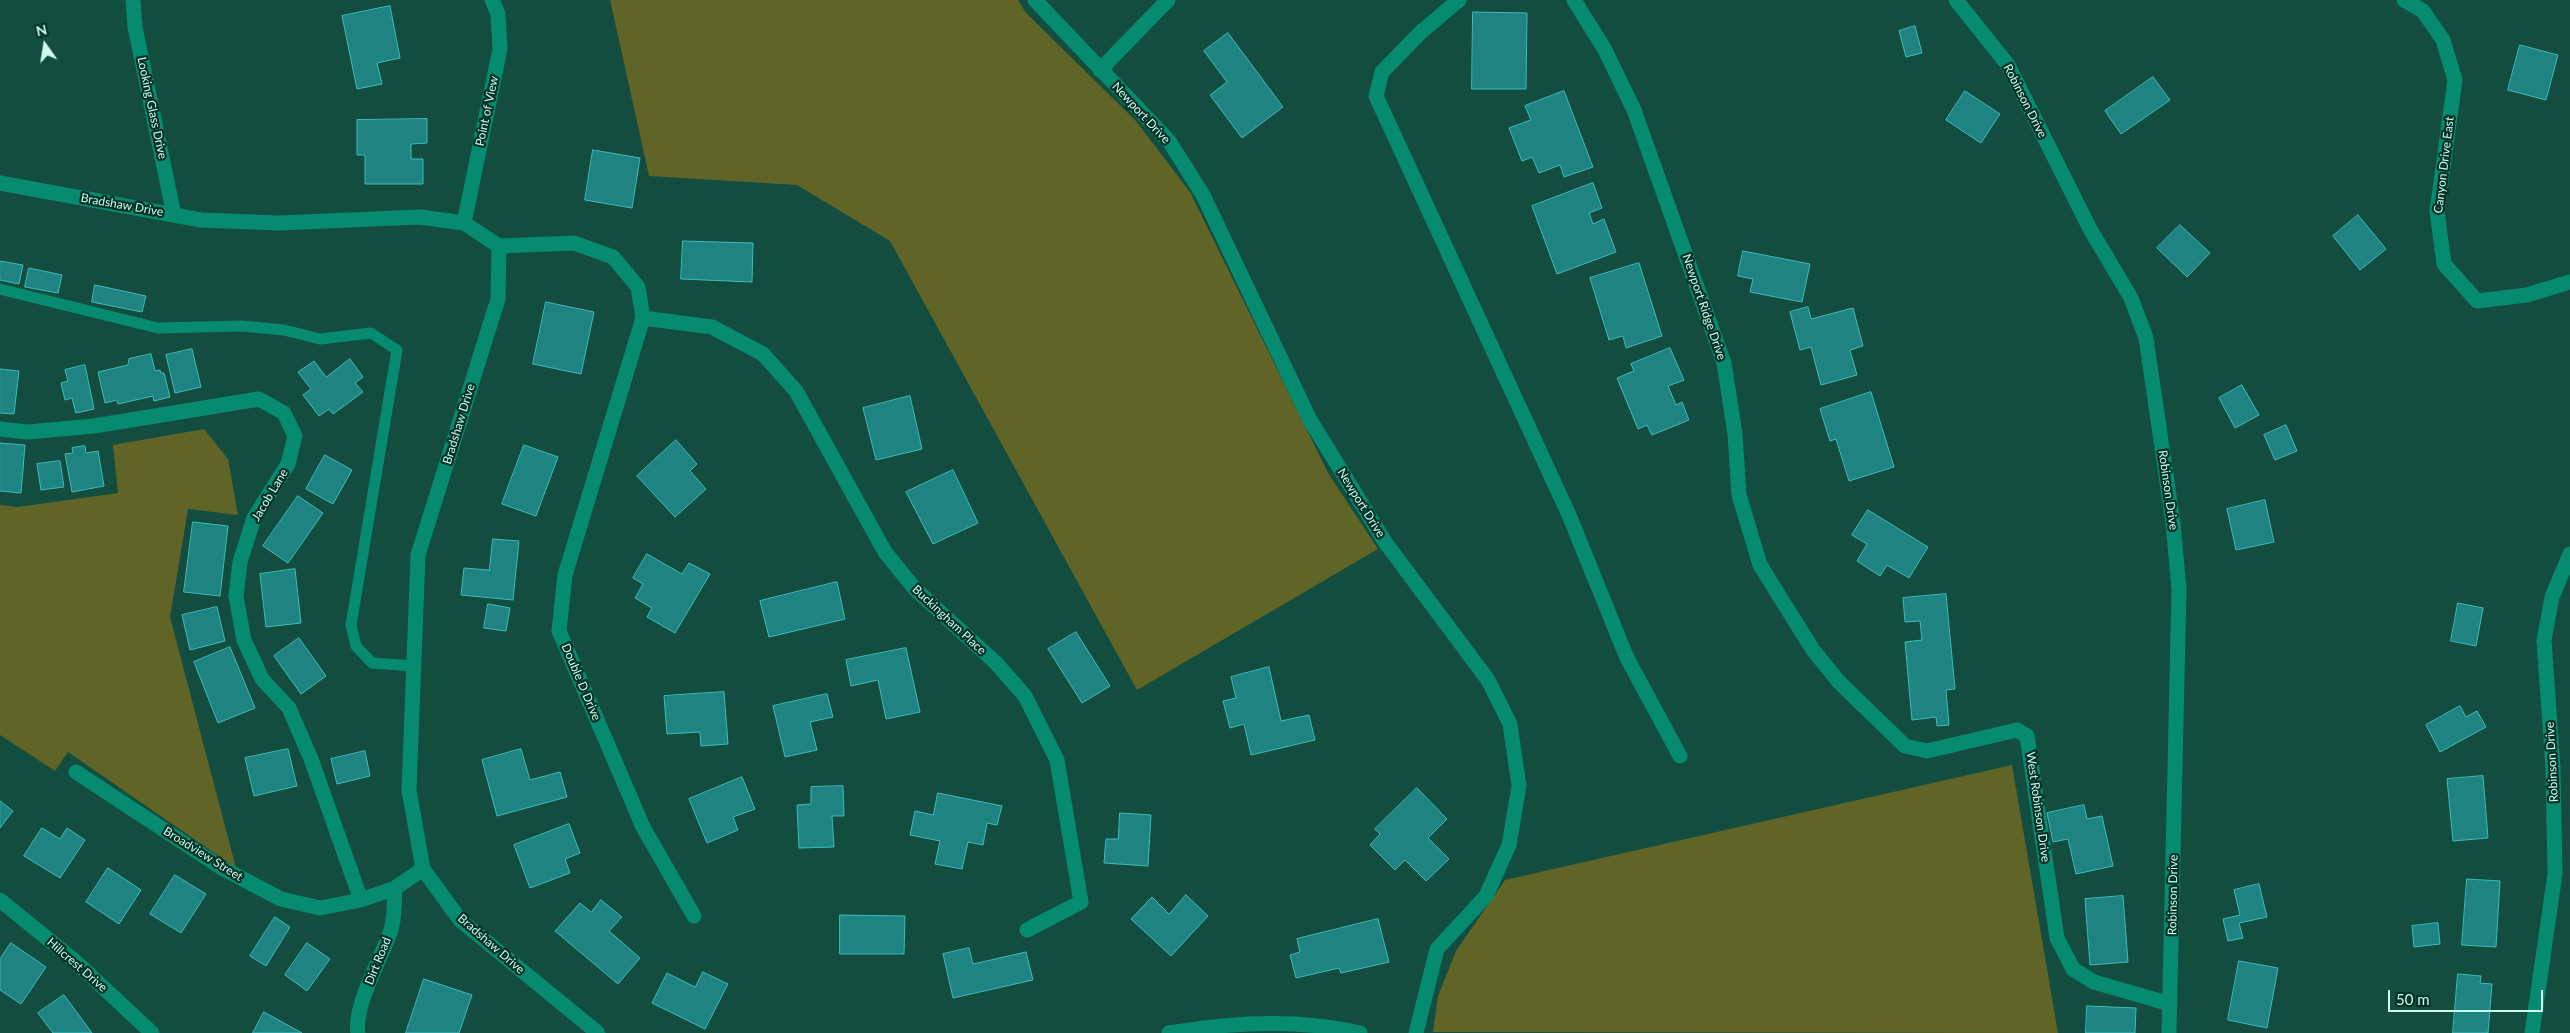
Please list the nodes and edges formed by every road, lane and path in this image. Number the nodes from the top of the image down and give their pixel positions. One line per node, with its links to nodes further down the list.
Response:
1 (133, 0): 11 (street, Looking Glass Drive)
2 (492, 0): 12 (street, Point of View)
3 (1035, 0): 9 (street, Newport Drive)
4 (1168, 0): 9 (street)
5 (1460, 0): 21 (street)
6 (1574, 0): 19 (street, Newport Ridge Drive)
7 (1956, 0): 29 (street, Robinson Drive)
8 (2404, 0): 14 (street, Canyon Drive East)
9 (1100, 70): 35 (street, Newport Drive)
10 (0, 182): 11 (street, Bradshaw Drive)
11 (174, 215): 12 (street, Bradshaw Drive)
12 (464, 223): 13 (street, Bradshaw Drive)
13 (499, 246): 16 (street); 20 (street, Bradshaw Drive)
14 (2570, 282)
15 (0, 289): 20 (lane)
16 (643, 318): 27 (street, Double D Drive); 28 (street, Buckingham Place)
17 (0, 429): 26 (street, Jacob Lane)
18 (2570, 554): 37 (street, Robinson Drive)
19 (1813, 650): 29 (street, West Robinson Drive)
20 (414, 666): 23 (street, Bradshaw Drive)
21 (1680, 756)
22 (76, 772): 26 (street, Broadview Street)
23 (422, 869): 24 (street, Broadview Street); 32 (street, Bradshaw Drive)
24 (395, 888): 26 (street, Broadview Street); 31 (street, Dirt Road)
25 (0, 900): 30 (street, Hillcrest Drive)
26 (361, 900)
27 (694, 916)
28 (1027, 930)
29 (2170, 1004): 36 (street, Robinson Drive)
30 (152, 1033)
31 (358, 1033)
32 (598, 1033)
33 (1168, 1033): 34 (street)
34 (1360, 1033)
35 (1416, 1033)
36 (2170, 1033)
37 (2532, 1033)

